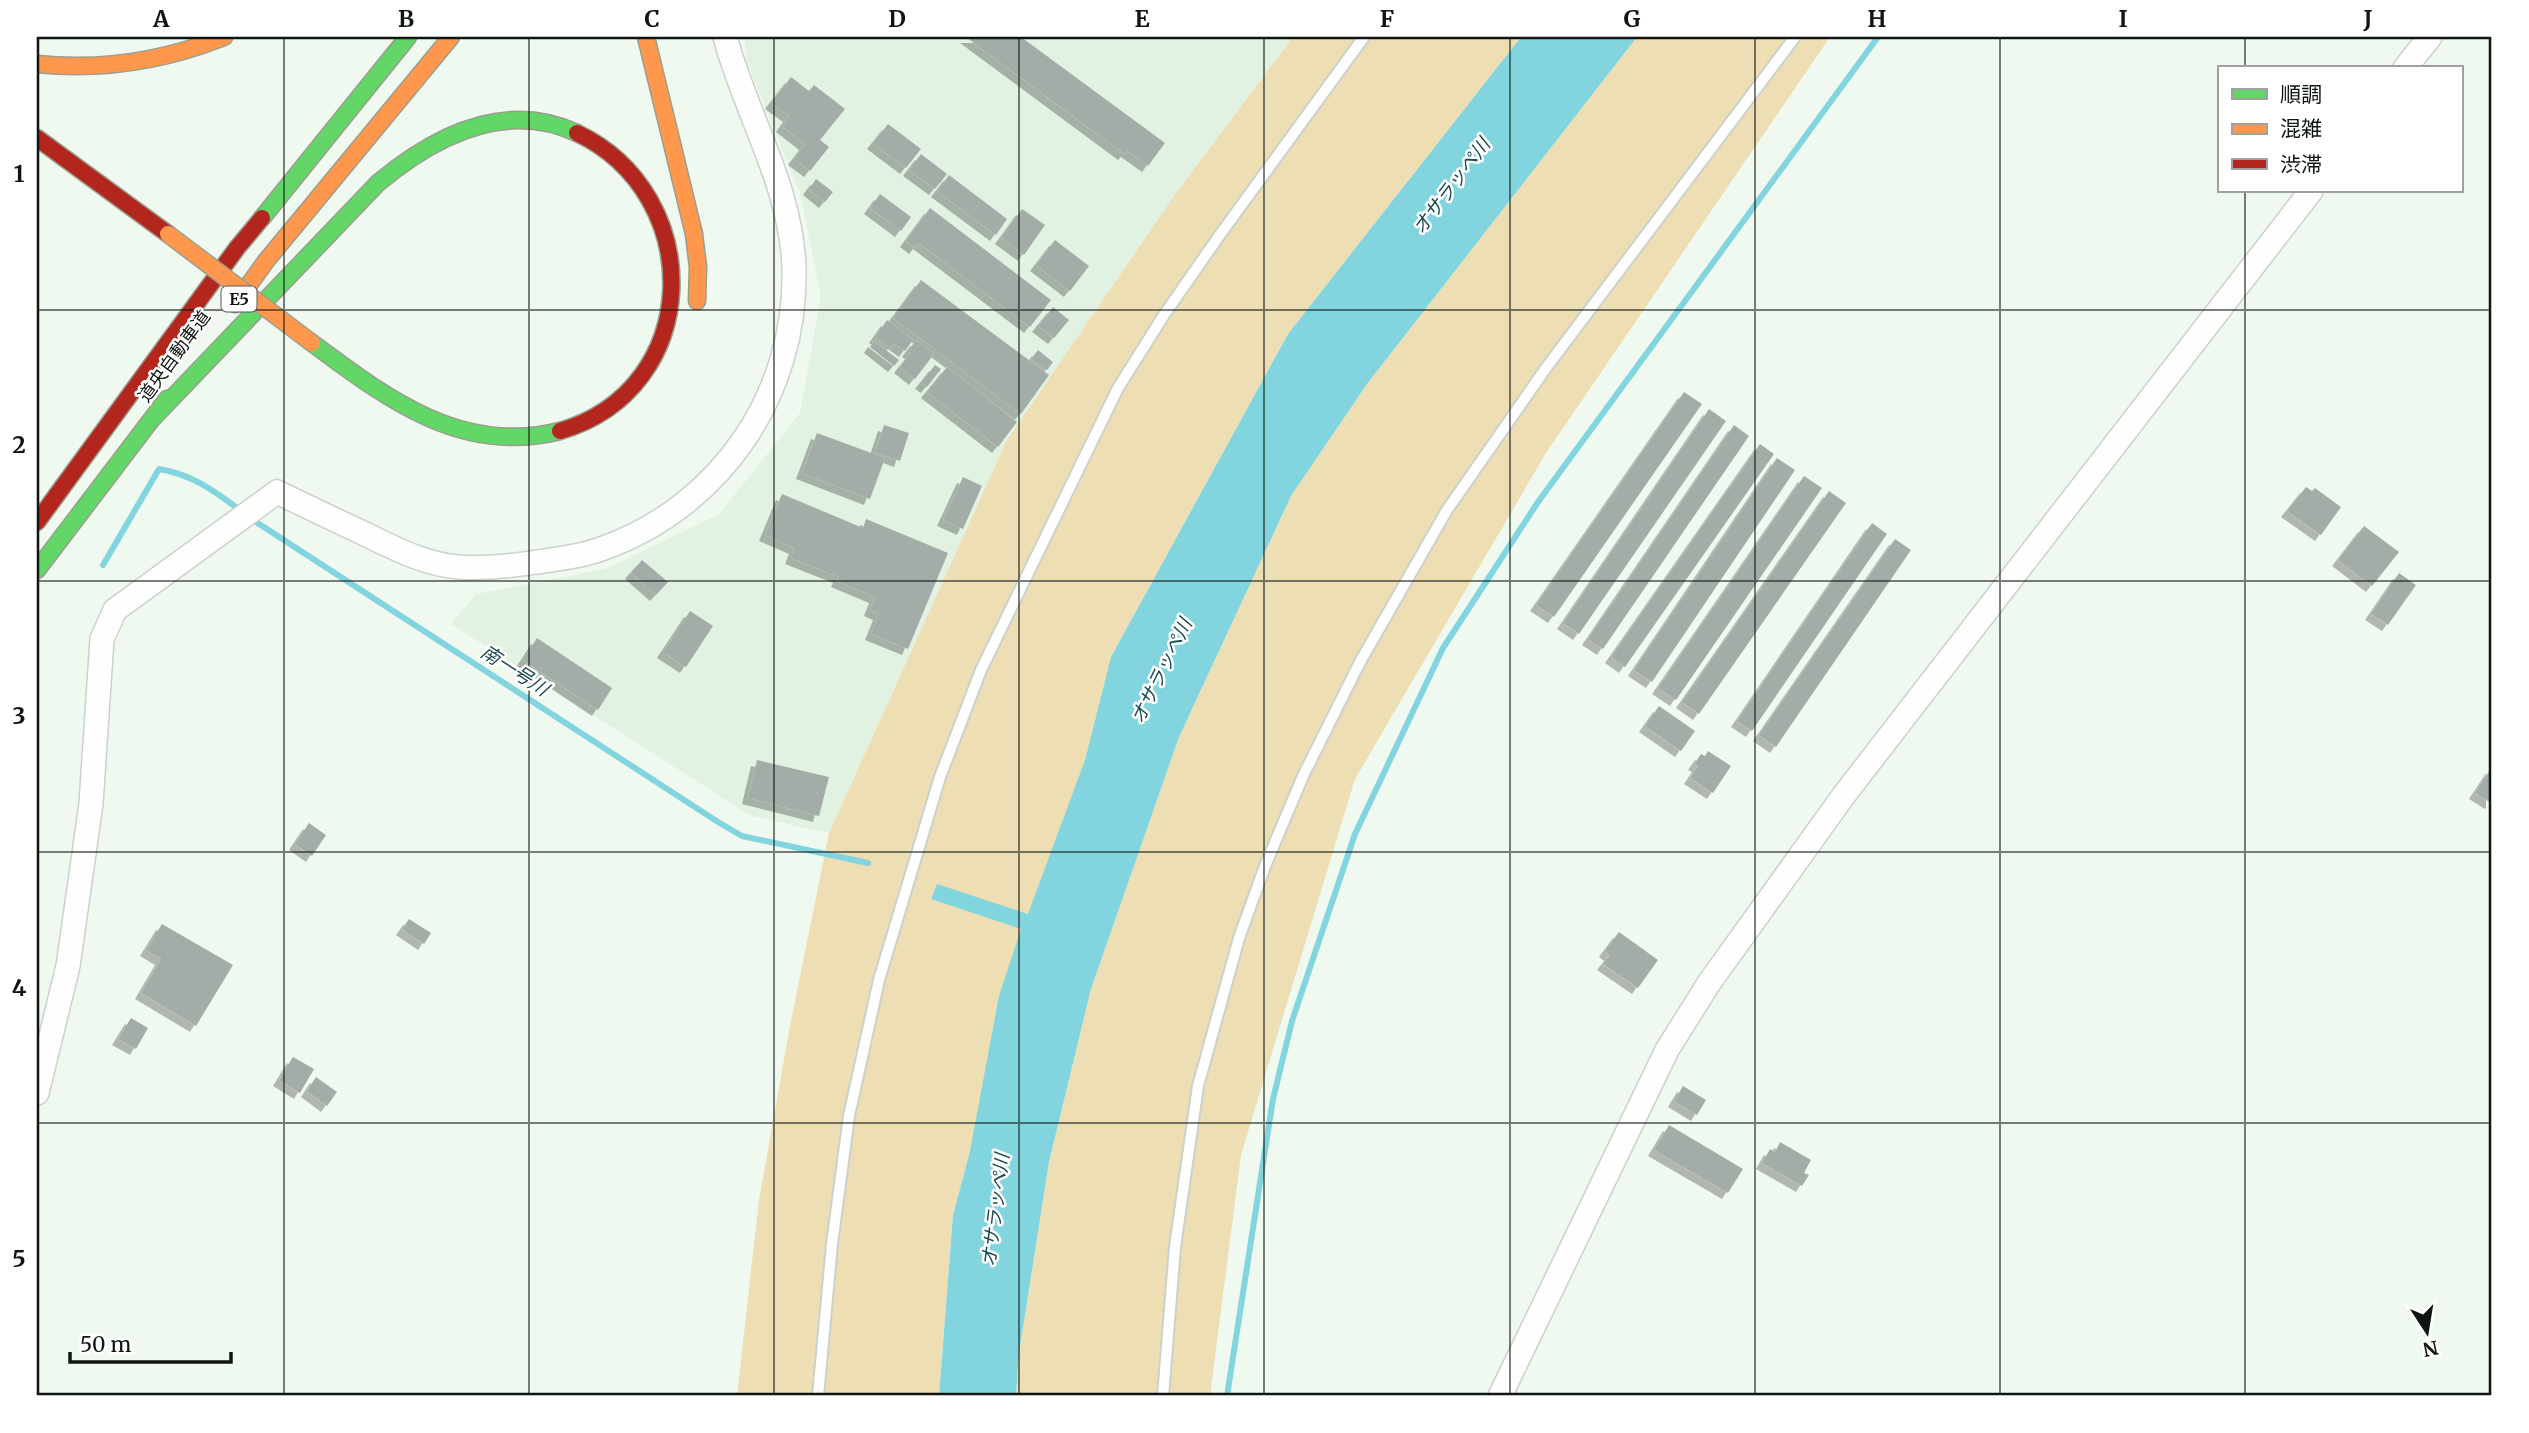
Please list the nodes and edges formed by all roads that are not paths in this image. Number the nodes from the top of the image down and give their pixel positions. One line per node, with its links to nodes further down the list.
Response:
1 (224, 37): 9 (highway)
2 (408, 37): 17 (highway, 道央自動車道 / E5)
3 (451, 37): 16 (highway, 道央自動車道 / E5)
4 (646, 37): 14 (highway)
5 (725, 37): 19 (street)
6 (1364, 37): 20 (lane)
7 (1795, 37): 21 (lane)
8 (2430, 37): 10 (street)
9 (37, 64)
10 (2407, 66)
11 (37, 138): 16 (highway, bridge)
12 (2310, 192): 22 (street)
13 (200, 282): 15 (highway)
14 (695, 315)
15 (265, 333)
16 (153, 418): 18 (highway, 道央自動車道 / E5)
17 (37, 522)
18 (37, 570)
19 (37, 1093)
20 (818, 1396)
21 (1163, 1396)
22 (1500, 1396)

